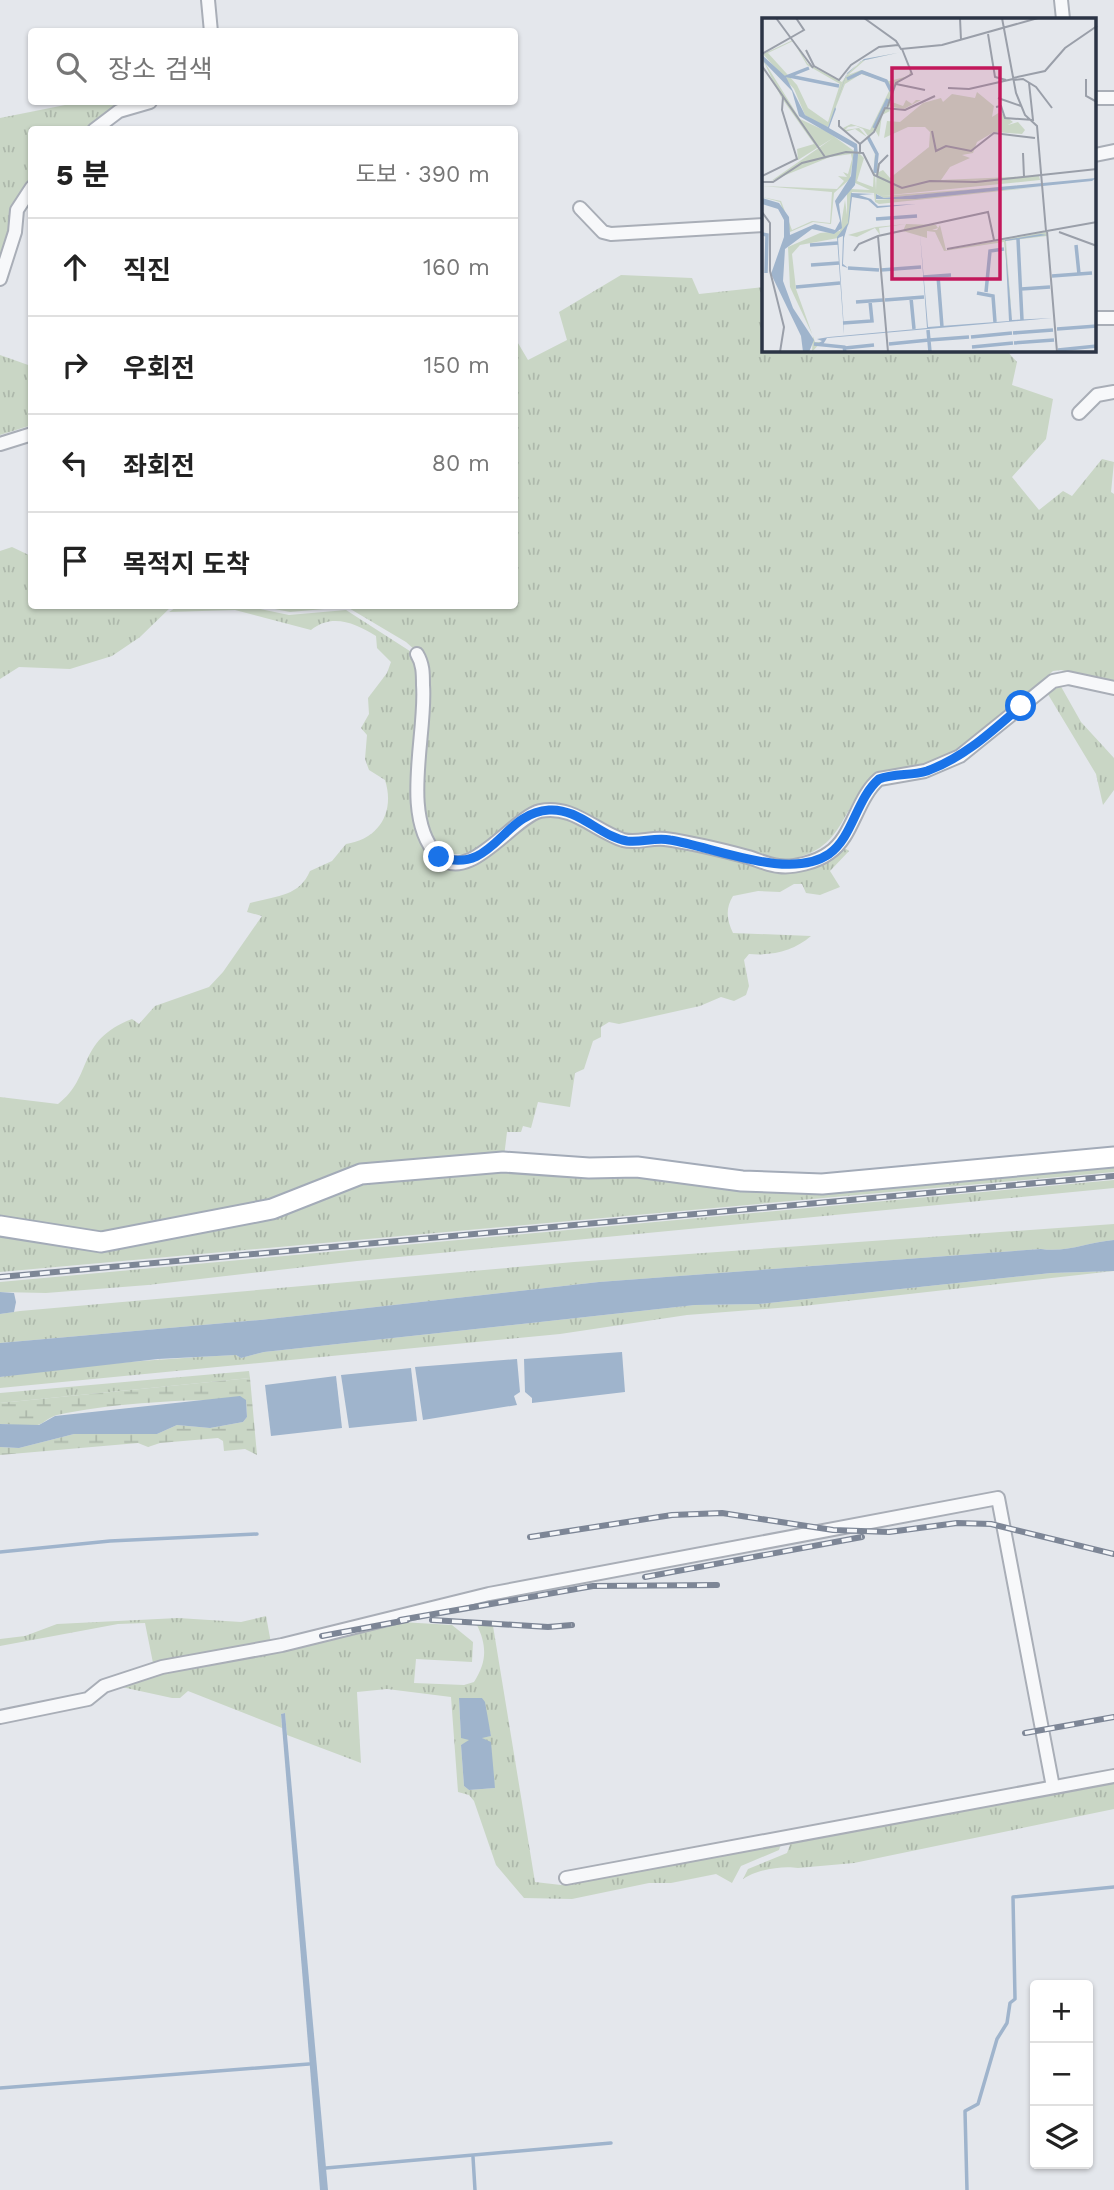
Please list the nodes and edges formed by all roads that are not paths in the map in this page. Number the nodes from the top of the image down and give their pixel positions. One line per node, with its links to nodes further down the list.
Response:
1 (208, 0): 4 (street)
2 (1061, 0): 3 (street)
3 (1063, 18)
4 (211, 28)
5 (1096, 98): 6 (street)
6 (1114, 98)
7 (138, 105): 8 (street)
8 (99, 126)
9 (1114, 151): 10 (street)
10 (1096, 155)
11 (28, 193): 14 (street)
12 (580, 208): 13 (street)
13 (762, 225)
14 (0, 279)
15 (1097, 318): 16 (street)
16 (1114, 318)
17 (1114, 392): 18 (street)
18 (1079, 413)
19 (28, 435): 20 (street)
20 (0, 444)
21 (417, 654): 22 (street)
22 (1114, 688)
23 (1114, 1157): 24 (main road)
24 (0, 1226)
25 (0, 1717): 27 (street)
26 (1114, 1776): 27 (street)
27 (1053, 1787): 28 (street)
28 (566, 1878)

